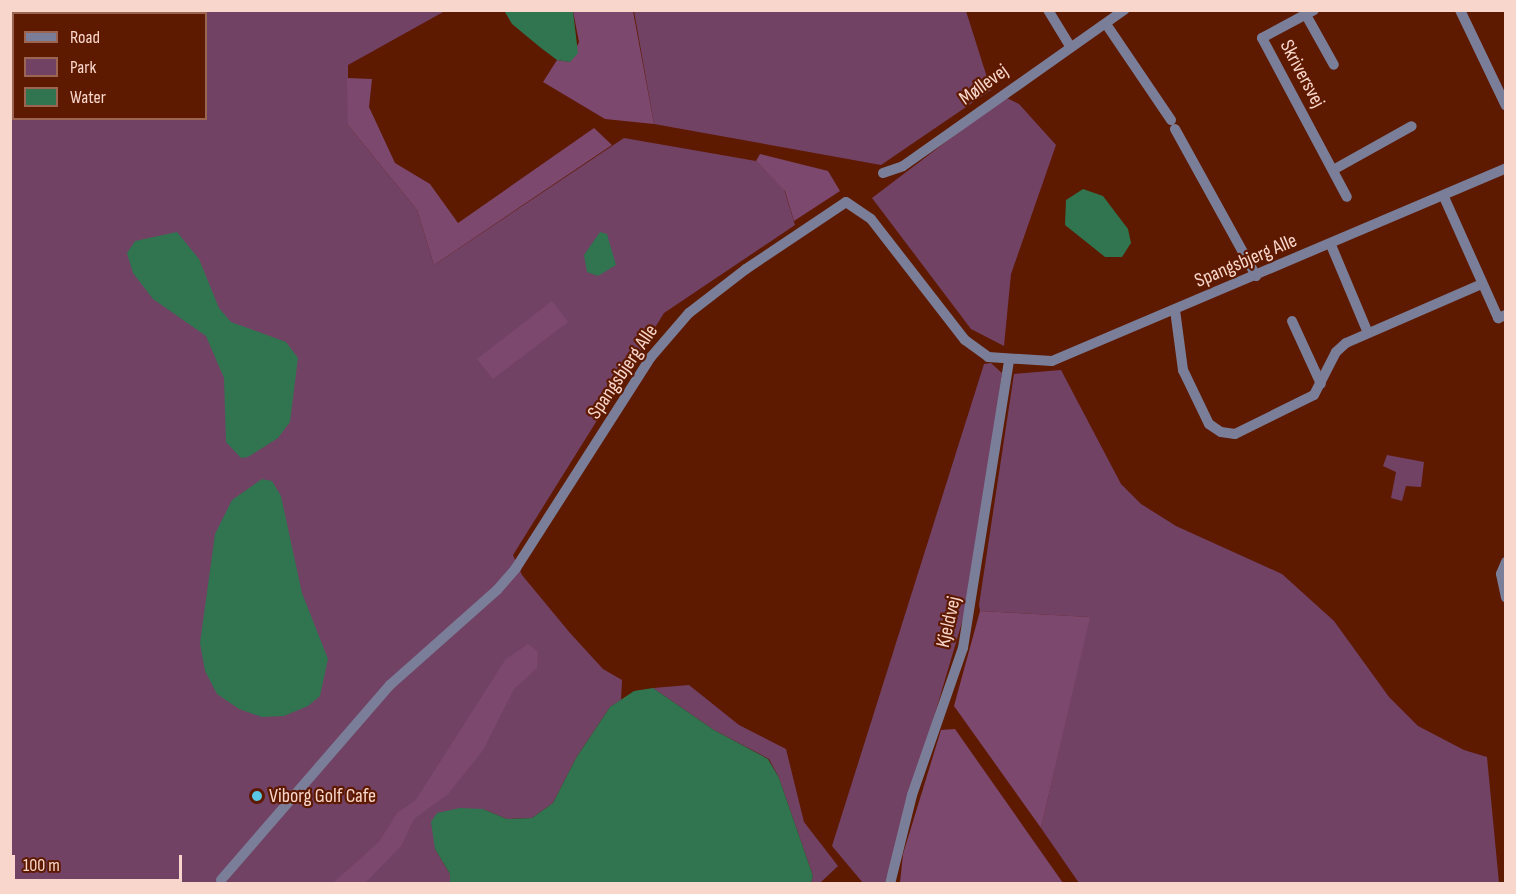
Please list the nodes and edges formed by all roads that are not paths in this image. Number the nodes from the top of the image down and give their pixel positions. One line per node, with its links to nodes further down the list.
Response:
1 (1048, 10): 6 (street)
2 (1124, 10): 5 (street, Møllevej)
3 (1460, 10): 8 (street)
4 (1310, 13): 7 (street, Skriversvej); 11 (street, Skriversvej)
5 (1106, 24): 6 (street, Møllevej); 16 (street)
6 (1070, 46): 12 (street, Møllevej)
7 (1334, 65)
8 (1506, 106)
9 (1412, 126): 11 (street)
10 (1506, 168): 14 (street, Spangsbjerg Alle)
11 (1333, 170): 13 (street, Skriversvej)
12 (883, 173)
13 (1347, 197)
14 (1444, 197): 15 (street, Spangsbjerg Alle); 17 (street)
15 (1331, 244): 16 (street, Spangsbjerg Alle); 21 (street)
16 (1256, 276): 18 (street, Spangsbjerg Alle)
17 (1482, 284): 19 (street); 21 (street)
18 (1175, 310): 22 (street, Spangsbjerg Alle); 23 (street)
19 (1506, 315)
20 (1292, 321): 23 (street)
21 (1368, 333): 23 (street)
22 (1009, 360): 26 (street, Spangsbjerg Alle); 27 (street, Kjeldvej)
23 (1320, 384)
24 (1506, 562): 25 (street)
25 (1506, 597)
26 (221, 880)
27 (890, 884)

